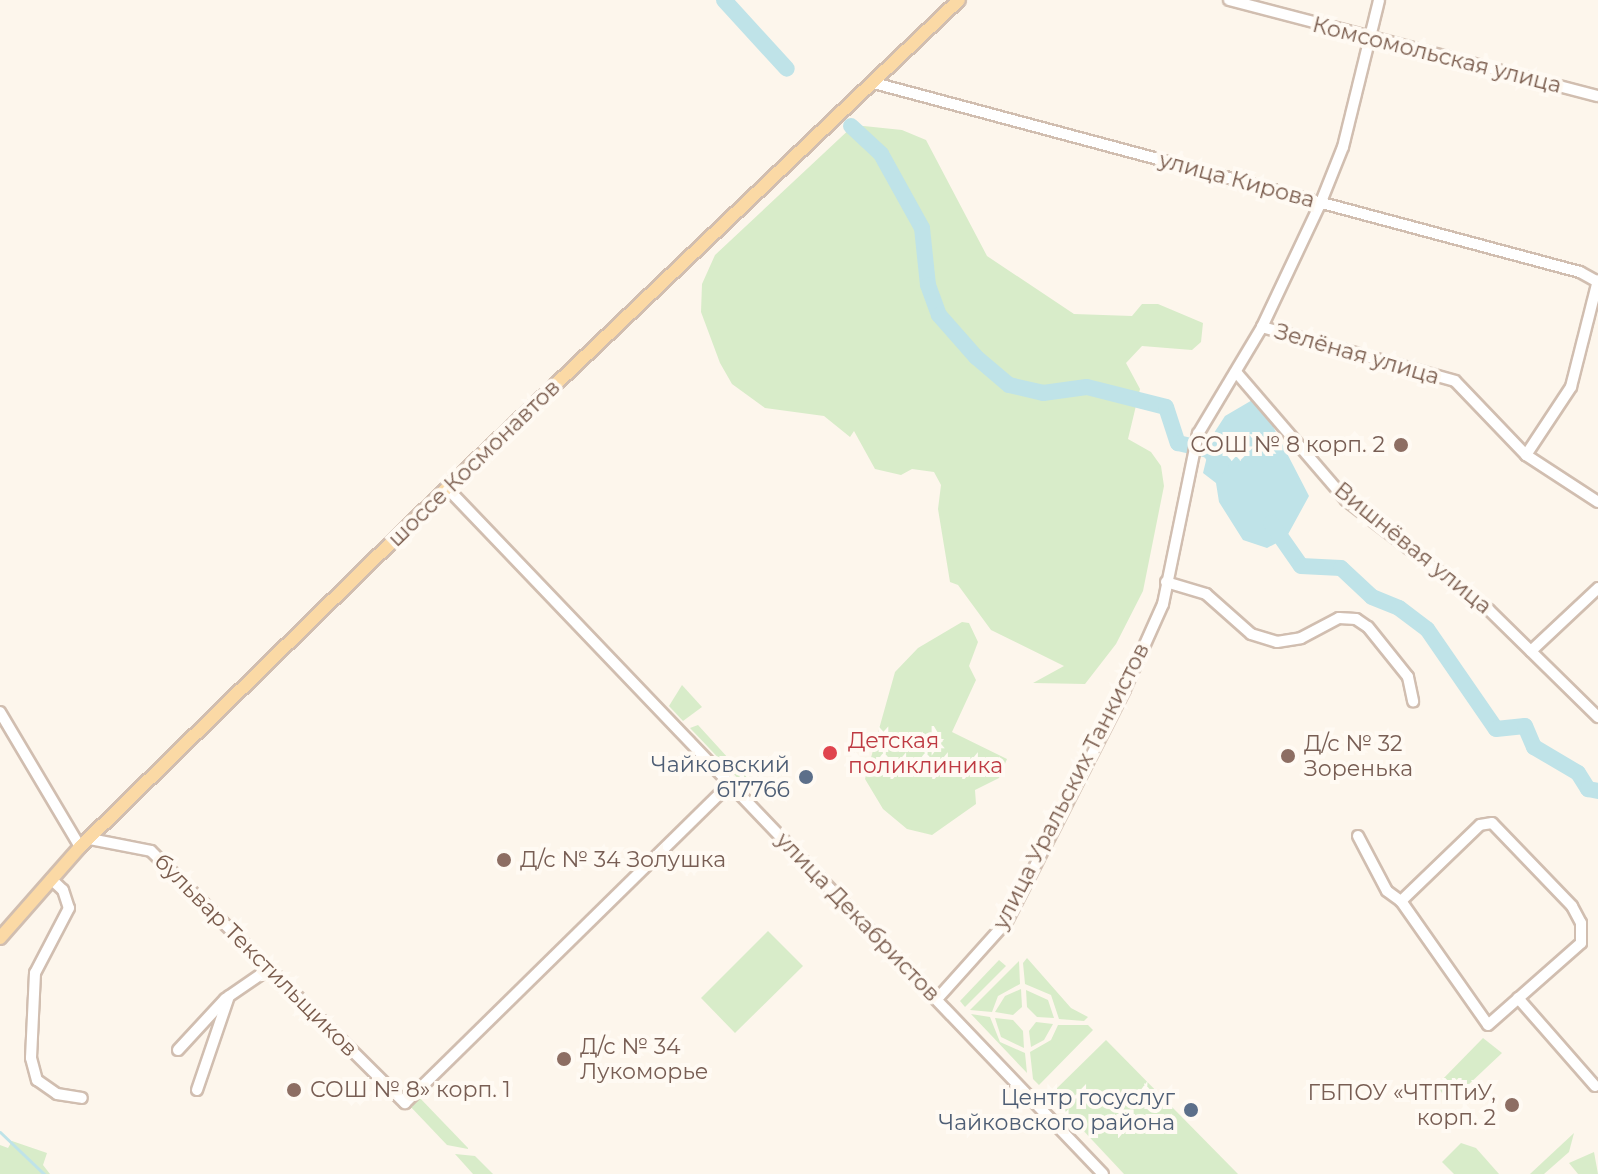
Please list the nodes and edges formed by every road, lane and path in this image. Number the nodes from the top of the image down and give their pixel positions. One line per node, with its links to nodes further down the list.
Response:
1 (959, 0): 5 (main road, шоссе Космонавтов)
2 (1229, 0): 4 (street, Комсомольская улица)
3 (1379, 0): 4 (street, улица Уральских Танкистов)
4 (1366, 38): 6 (street, Комсомольская улица); 7 (street, улица Уральских Танкистов)
5 (874, 83): 7 (street, улица Кирова); 12 (main road, шоссе Космонавтов)
6 (1598, 96)
7 (1321, 202): 8 (street, улица Кирова); 9 (street, улица Уральских Танкистов)
8 (1598, 281): 11 (street)
9 (1262, 327): 10 (street, улица Уральских Танкистов); 11 (street, Зелёная улица)
10 (1236, 372): 14 (street, улица Уральских Танкистов); 16 (street, Вишнёвая улица)
11 (1526, 455): 13 (street, Зелёная улица)
12 (447, 488): 20 (street, улица Декабристов); 22 (main road, шоссе Космонавтов)
13 (1598, 502)
14 (1166, 582): 17 (street); 28 (street, улица Уральских Танкистов)
15 (1598, 588): 16 (street)
16 (1531, 651): 19 (street, Вишнёвая улица)
17 (1413, 701)
18 (0, 712): 22 (street)
19 (1598, 717)
20 (730, 784): 26 (street, бульвар Текстильщиков); 28 (street, улица Декабристов)
21 (1358, 836): 24 (street)
22 (85, 843): 23 (main road, шоссе Космонавтов); 26 (street, бульвар Текстильщиков)
23 (51, 879): 25 (main road, шоссе Космонавтов); 33 (street)
24 (1401, 901): 29 (street); 29 (street)
25 (0, 938)
26 (270, 968): 27 (street)
27 (230, 994): 30 (street); 32 (street)
28 (938, 998): 34 (street, улица Декабристов)
29 (1518, 998): 31 (street)
30 (178, 1050)
31 (1597, 1086)
32 (197, 1090)
33 (82, 1098)
34 (1103, 1174)

